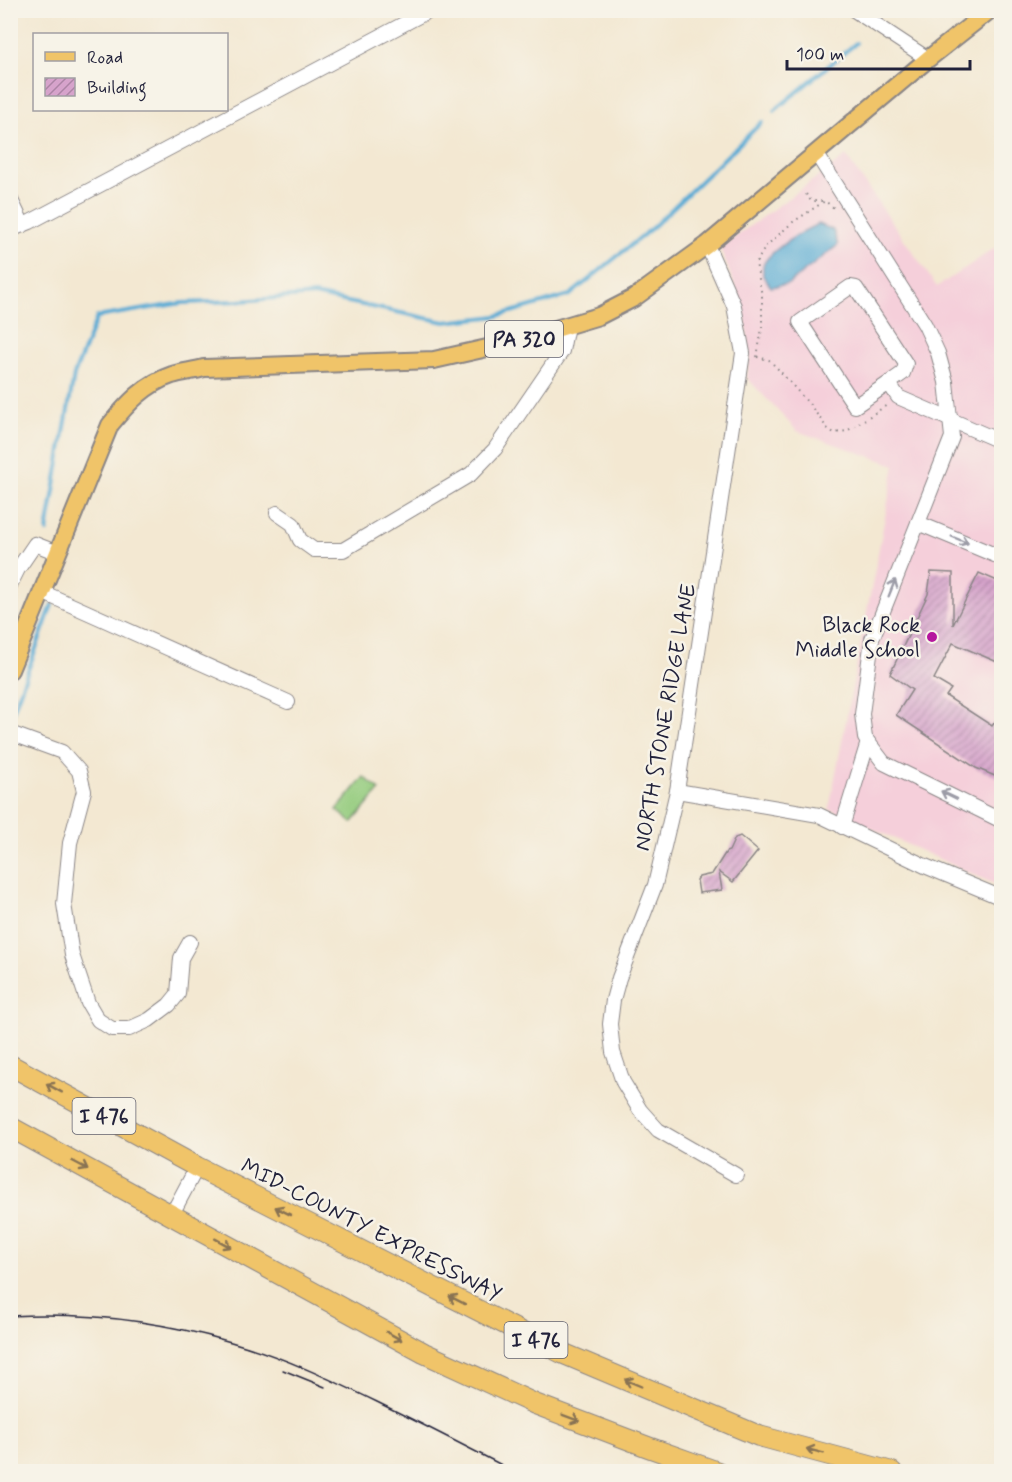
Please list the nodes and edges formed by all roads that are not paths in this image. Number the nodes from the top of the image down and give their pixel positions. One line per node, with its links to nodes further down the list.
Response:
1 (430, 10): 7 (street)
2 (854, 10): 4 (street)
3 (990, 10): 4 (main road, PA 320)
4 (928, 59): 5 (main road, PA 320)
5 (816, 153): 8 (main road, PA 320); 11 (street)
6 (10, 198): 7 (street)
7 (17, 228)
8 (706, 245): 9 (main road, PA 320); 23 (street, NORTH STONE RIDGE LANE)
9 (567, 326): 13 (street); 15 (main road, PA 320)
10 (889, 383): 10 (street); 11 (street)
11 (950, 420): 12 (street); 14 (street)
12 (1002, 442)
13 (277, 513)
14 (918, 523): 16 (street, one-way to 16); 22 (street, one-way to 14)
15 (58, 553): 17 (street); 18 (main road, PA 320)
16 (1002, 558)
17 (10, 585)
18 (42, 592): 19 (main road, PA 320); 20 (street)
19 (10, 670)
20 (288, 702)
21 (11, 733): 27 (street)
22 (868, 742): 24 (street, one-way to 22); 25 (street)
23 (677, 791): 25 (street); 31 (street, NORTH STONE RIDGE LANE)
24 (1002, 821)
25 (843, 827): 26 (street)
26 (1002, 898)
27 (190, 942)
28 (10, 1065): 30 (highway, MID-COUNTY EXPRESSWAY / I 476, one-way to 28)
29 (10, 1127): 32 (highway, I 476, one-way to 32)
30 (197, 1167): 32 (street); 34 (highway, MID-COUNTY EXPRESSWAY / I 476, one-way to 30)
31 (735, 1175)
32 (172, 1215): 33 (highway, I 476, one-way to 33)
33 (718, 1472)
34 (892, 1472)

